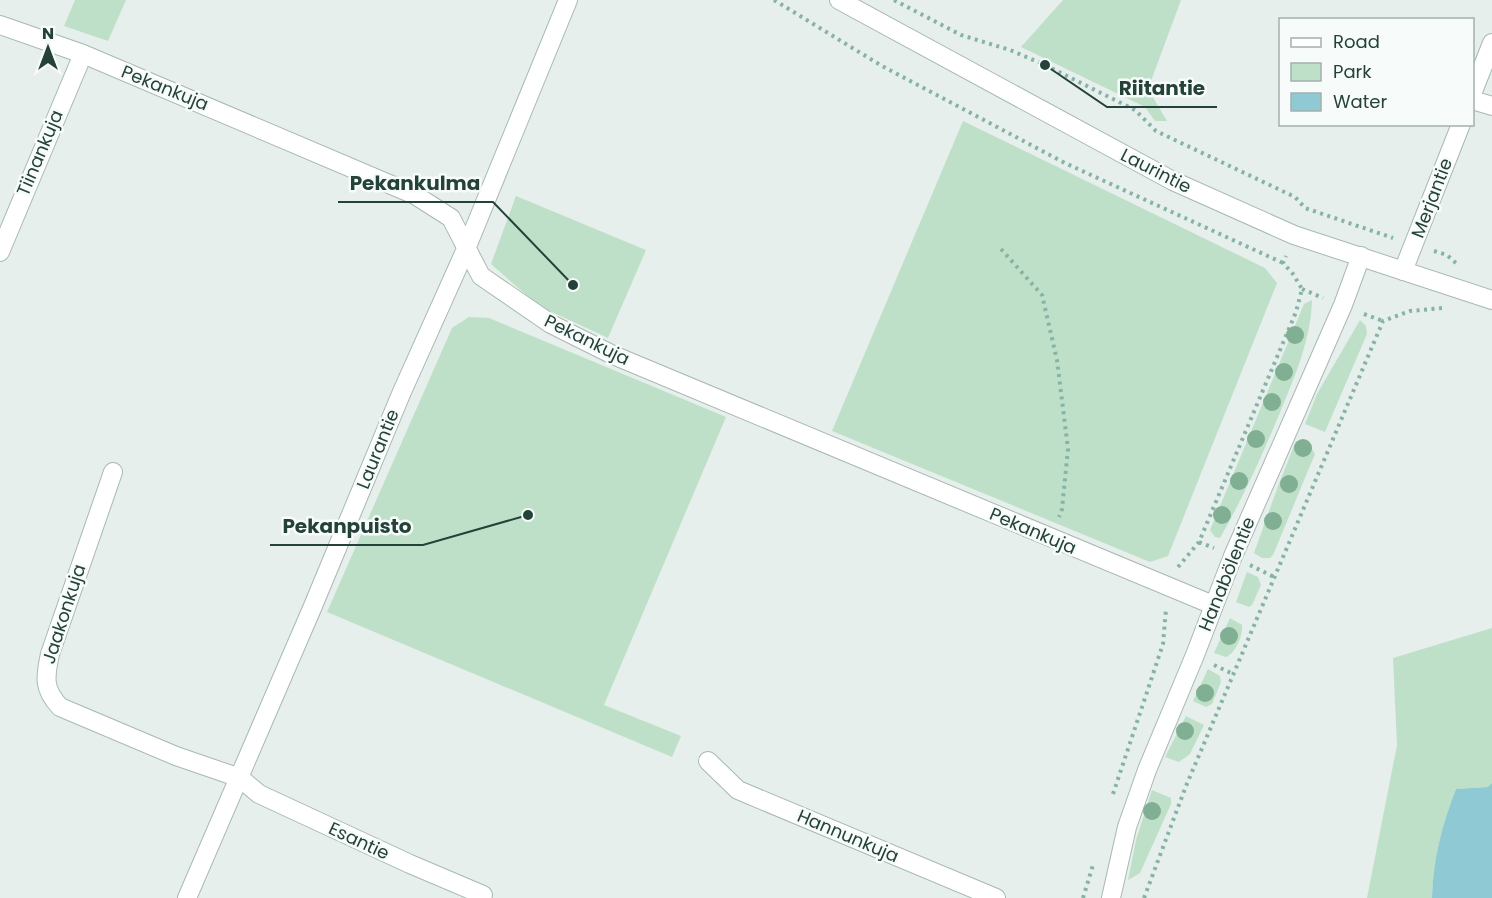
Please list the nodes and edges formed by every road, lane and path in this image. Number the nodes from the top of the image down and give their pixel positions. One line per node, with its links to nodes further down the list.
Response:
1 (568, 0): 13 (street, Laurantie)
2 (774, 0): 17 (path)
3 (839, 0): 12 (street, Laurintie)
4 (894, 0): 12 (path)
5 (0, 25): 7 (street, Pekankuja)
6 (1492, 43): 8 (street)
7 (83, 54): 13 (street, Pekankuja); 15 (street, Tiinankuja)
8 (1474, 91)
9 (1474, 100): 10 (street)
10 (1492, 106)
11 (1460, 126): 18 (street, Merjantie)
12 (1294, 236): 16 (street, Laurintie); 17 (path)
13 (466, 249): 22 (street, Pekankuja); 26 (street, Laurantie)
14 (1001, 249): 22 (path)
15 (0, 252)
16 (1361, 256): 18 (street, Laurintie); 24 (street, Hanabölentie)
17 (1283, 263): 23 (path)
18 (1402, 271): 19 (street, Laurintie)
19 (1454, 288): 20 (street, Laurintie); 34 (path)
20 (1492, 300)
21 (113, 472): 26 (street, Jaakonkuja)
22 (1050, 538): 23 (street, Pekankuja)
23 (1171, 586): 24 (street, Pekankuja); 27 (path)
24 (1213, 604): 33 (street, Hanabölentie)
25 (708, 761): 31 (street, Hannunkuja)
26 (240, 778): 29 (street, Esantie); 30 (street, Laurantie)
27 (1111, 799)
28 (1093, 864): 32 (path)
29 (483, 895)
30 (187, 898)
31 (996, 898)
32 (1083, 898)
33 (1111, 898)
34 (1144, 898)

